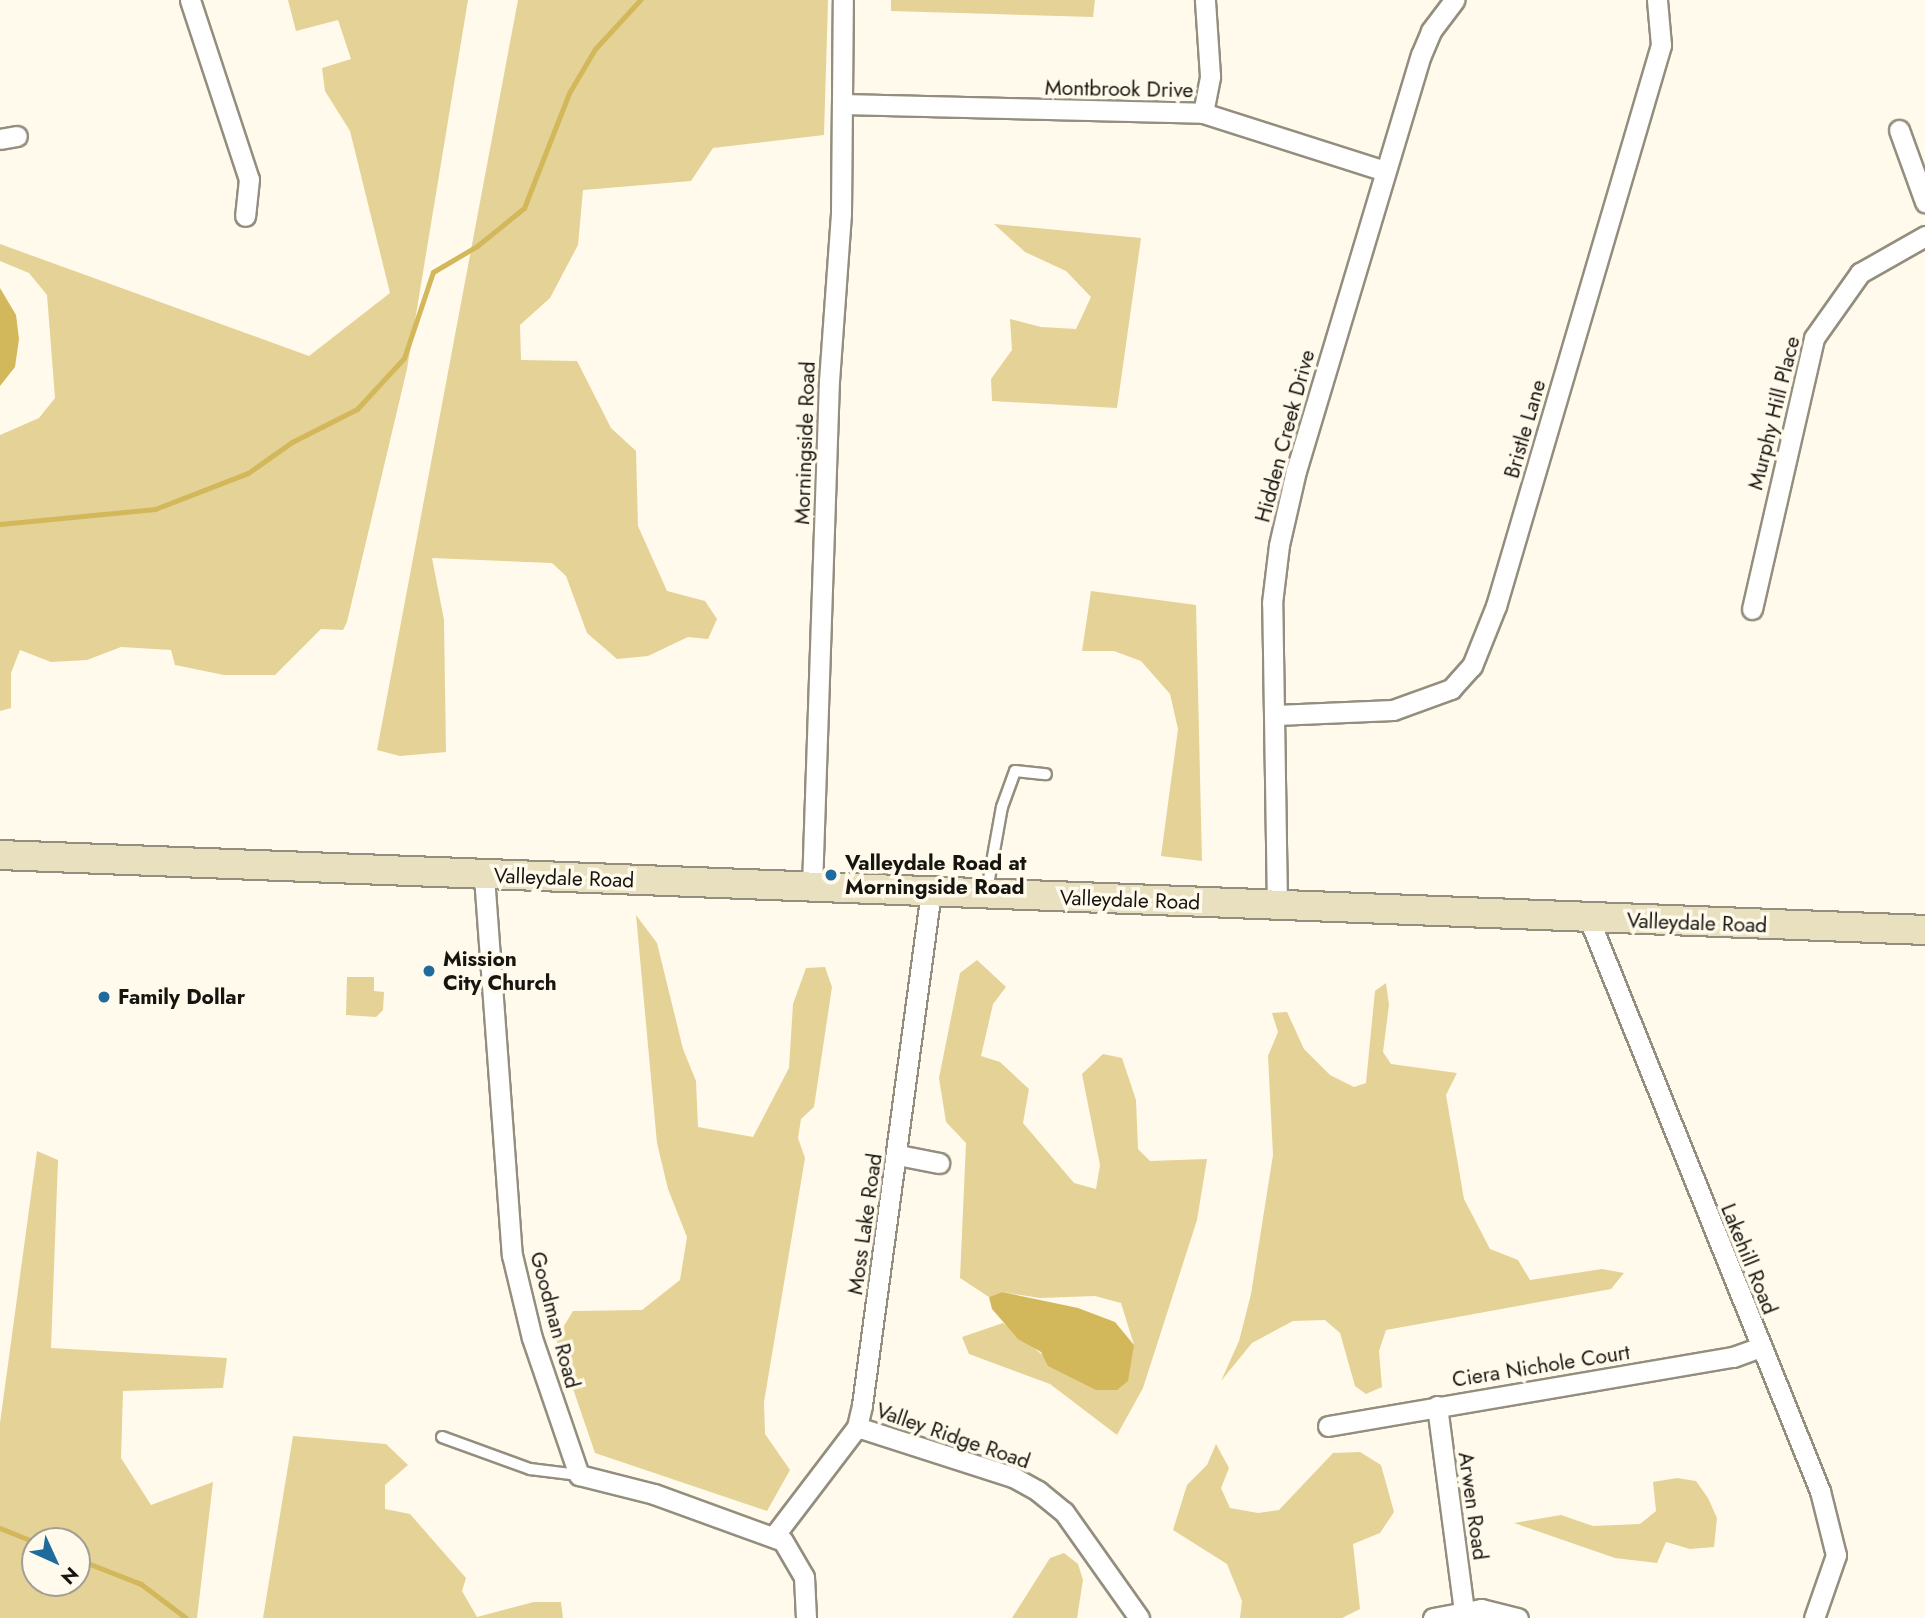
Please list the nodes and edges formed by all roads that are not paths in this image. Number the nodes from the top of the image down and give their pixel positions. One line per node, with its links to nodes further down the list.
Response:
1 (190, 0): 11 (street)
2 (843, 0): 6 (street, Morningside Road)
3 (1205, 0): 7 (street)
4 (1454, 0): 9 (street, Hidden Creek Drive)
5 (1657, 0): 14 (street, Bristle Lane)
6 (842, 104): 7 (street, Montbrook Drive); 18 (street, Morningside Road)
7 (1203, 113): 9 (street, Montbrook Drive)
8 (1899, 130): 10 (street)
9 (1385, 171): 14 (street, Hidden Creek Drive)
10 (1925, 202)
11 (245, 216)
12 (1925, 236): 13 (street, Murphy Hill Place)
13 (1752, 609)
14 (1276, 715): 21 (street, Hidden Creek Drive)
15 (1045, 774): 20 (lane)
16 (0, 855): 17 (street, Valleydale Road)
17 (484, 876): 18 (street, Valleydale Road); 31 (street, Goodman Road)
18 (812, 887): 19 (street, Valleydale Road)
19 (930, 891): 20 (street, Valleydale Road); 24 (street, Moss Lake Road)
20 (986, 894): 21 (street, Valleydale Road)
21 (1277, 906): 22 (street, Valleydale Road)
22 (1589, 919): 23 (street, Valleydale Road); 26 (street, Lakehill Road)
23 (1925, 930)
24 (898, 1155): 25 (street); 29 (street, Moss Lake Road)
25 (939, 1163)
26 (1760, 1347): 27 (street, Ciera Nichole Court); 38 (street, Lakehill Road)
27 (1437, 1406): 28 (street, Ciera Nichole Court); 33 (street, Arwen Road)
28 (1328, 1426)
29 (857, 1427): 32 (street, Moss Lake Road); 35 (street, Valley Ridge Road)
30 (442, 1437): 31 (lane)
31 (579, 1475): 32 (street)
32 (774, 1536): 34 (street)
33 (1464, 1611): 36 (street); 37 (street)
34 (806, 1618)
35 (1139, 1618)
36 (1433, 1618)
37 (1518, 1618)
38 (1814, 1618)

